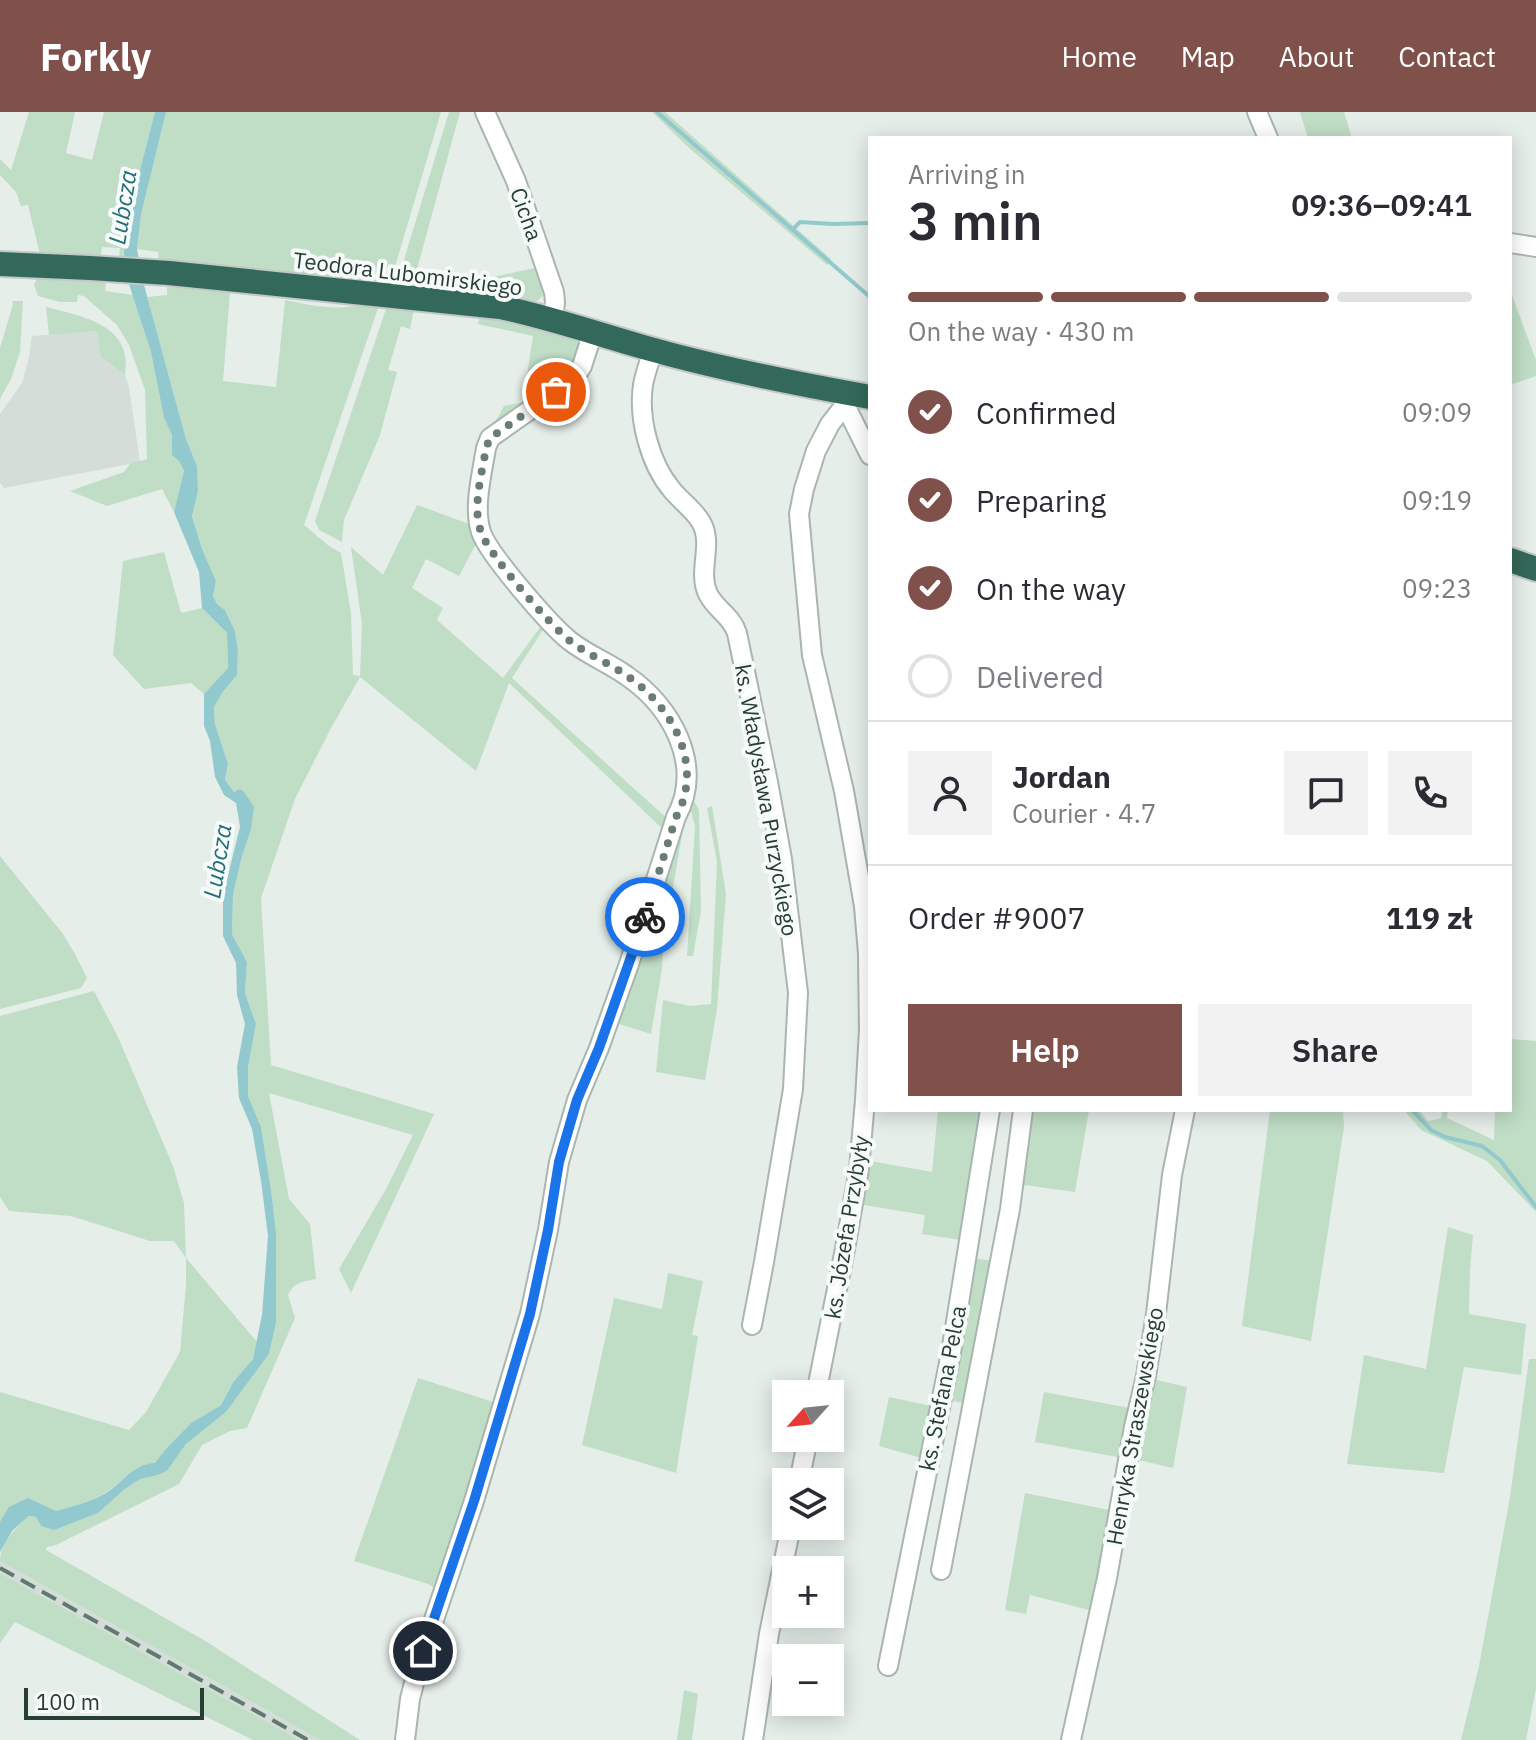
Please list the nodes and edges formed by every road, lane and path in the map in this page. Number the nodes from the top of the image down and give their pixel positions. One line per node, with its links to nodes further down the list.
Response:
1 (485, 112): 7 (street, Cicha)
2 (1257, 112): 3 (street)
3 (1267, 136)
4 (1512, 243): 5 (street)
5 (1536, 247)
6 (0, 266): 7 (highway, Teodora Lubomirskiego)
7 (553, 320): 8 (highway, Teodora Lubomirskiego)
8 (593, 332): 9 (highway, Teodora Lubomirskiego); 24 (street)
9 (653, 350): 10 (highway, Teodora Lubomirskiego); 19 (street, ks. Władysława Purzyckiego)
10 (854, 399): 11 (street); 14 (street, ks. Józefa Przybyły)
11 (868, 448)
12 (1512, 561): 13 (highway)
13 (1536, 569)
14 (868, 953)
15 (868, 1048): 20 (street, ks. Józefa Przybyły)
16 (990, 1112): 23 (street, ks. Stefana Pelca)
17 (1023, 1112): 22 (street, ks. Stefana Pelca)
18 (1185, 1112): 26 (street, Henryka Straszewskiego)
19 (752, 1325)
20 (819, 1380)
21 (788, 1540): 25 (street)
22 (941, 1570)
23 (888, 1666)
24 (405, 1740)
25 (753, 1740)
26 (1071, 1740)

